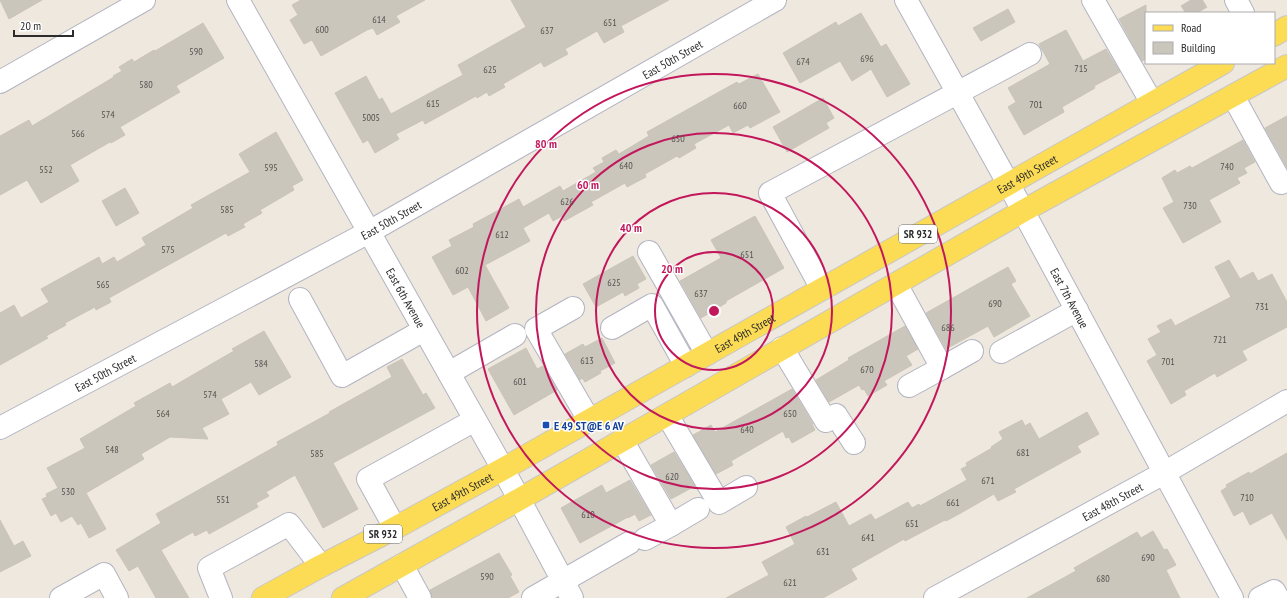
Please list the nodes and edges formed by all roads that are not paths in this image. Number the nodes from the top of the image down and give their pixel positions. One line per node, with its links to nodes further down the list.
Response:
1 (144, 0): 13 (street)
2 (238, 0): 20 (street, East 6th Avenue)
3 (775, 0): 20 (street, East 50th Street)
4 (906, 0): 14 (street, East 7th Avenue)
5 (1092, 0): 16 (street)
6 (1236, 0): 7 (street)
7 (1242, 12)
8 (1287, 27): 9 (main road)
9 (1275, 33)
10 (1030, 54): 14 (street)
11 (1221, 64): 16 (main road, East 49th Street / SR 932)
12 (1287, 66): 15 (main road, SR 932)
13 (0, 82)
14 (957, 94): 17 (street, East 7th Avenue); 23 (street)
15 (1233, 96): 18 (street); 19 (main road, SR 932)
16 (1152, 103): 17 (main road, East 49th Street / SR 932)
17 (1008, 183): 19 (street, East 7th Avenue); 23 (main road, East 49th Street / SR 932)
18 (1281, 183)
19 (1023, 211): 22 (main road, SR 932); 26 (street, East 7th Avenue)
20 (369, 232): 28 (street, East 6th Avenue); 42 (street, East 50th Street)
21 (649, 252): 33 (street)
22 (896, 284): 30 (main road, SR 932); 35 (street)
23 (822, 289): 33 (main road, East 49th Street / SR 932)
24 (300, 299): 28 (street)
25 (573, 308): 41 (street)
26 (1077, 310): 32 (street); 46 (street, East 7th Avenue)
27 (612, 328): 34 (street)
28 (424, 330): 36 (street, East 6th Avenue)
29 (515, 335): 36 (street)
30 (782, 348): 39 (main road, SR 932); 44 (street)
31 (972, 351): 35 (street)
32 (1001, 352)
33 (707, 354): 34 (main road, East 49th Street / SR 932)
34 (686, 366): 41 (main road, East 49th Street / SR 932)
35 (942, 368): 37 (street)
36 (449, 373): 40 (street, East 6th Avenue)
37 (909, 386)
38 (1287, 401): 46 (street, East 48th Street)
39 (666, 415): 43 (main road, SR 932); 47 (street)
40 (475, 420): 45 (street, East 6th Avenue); 51 (street)
41 (589, 420): 45 (main road, East 49th Street / SR 932)
42 (0, 428)
43 (622, 440): 48 (main road, SR 932); 50 (street)
44 (854, 443)
45 (503, 469): 48 (street, East 6th Avenue); 51 (main road, East 49th Street / SR 932)
46 (1164, 473): 62 (street, East 48th Street); 63 (street, East 7th Avenue)
47 (746, 487)
48 (520, 499): 52 (main road, SR 932); 54 (street, East 6th Avenue)
49 (698, 509): 50 (street)
50 (671, 524): 54 (street)
51 (395, 528): 53 (main road, East 49th Street / SR 932)
52 (402, 565): 59 (main road, SR 932); 60 (street)
53 (321, 566): 57 (street); 58 (main road, East 49th Street / SR 932)
54 (568, 590): 61 (street)
55 (61, 598): 56 (street)
56 (117, 598)
57 (220, 598)
58 (263, 598)
59 (343, 598)
60 (420, 598)
61 (533, 598)
62 (935, 598)
63 (1232, 598)
64 (1260, 598): 65 (street)
65 (1278, 598)

